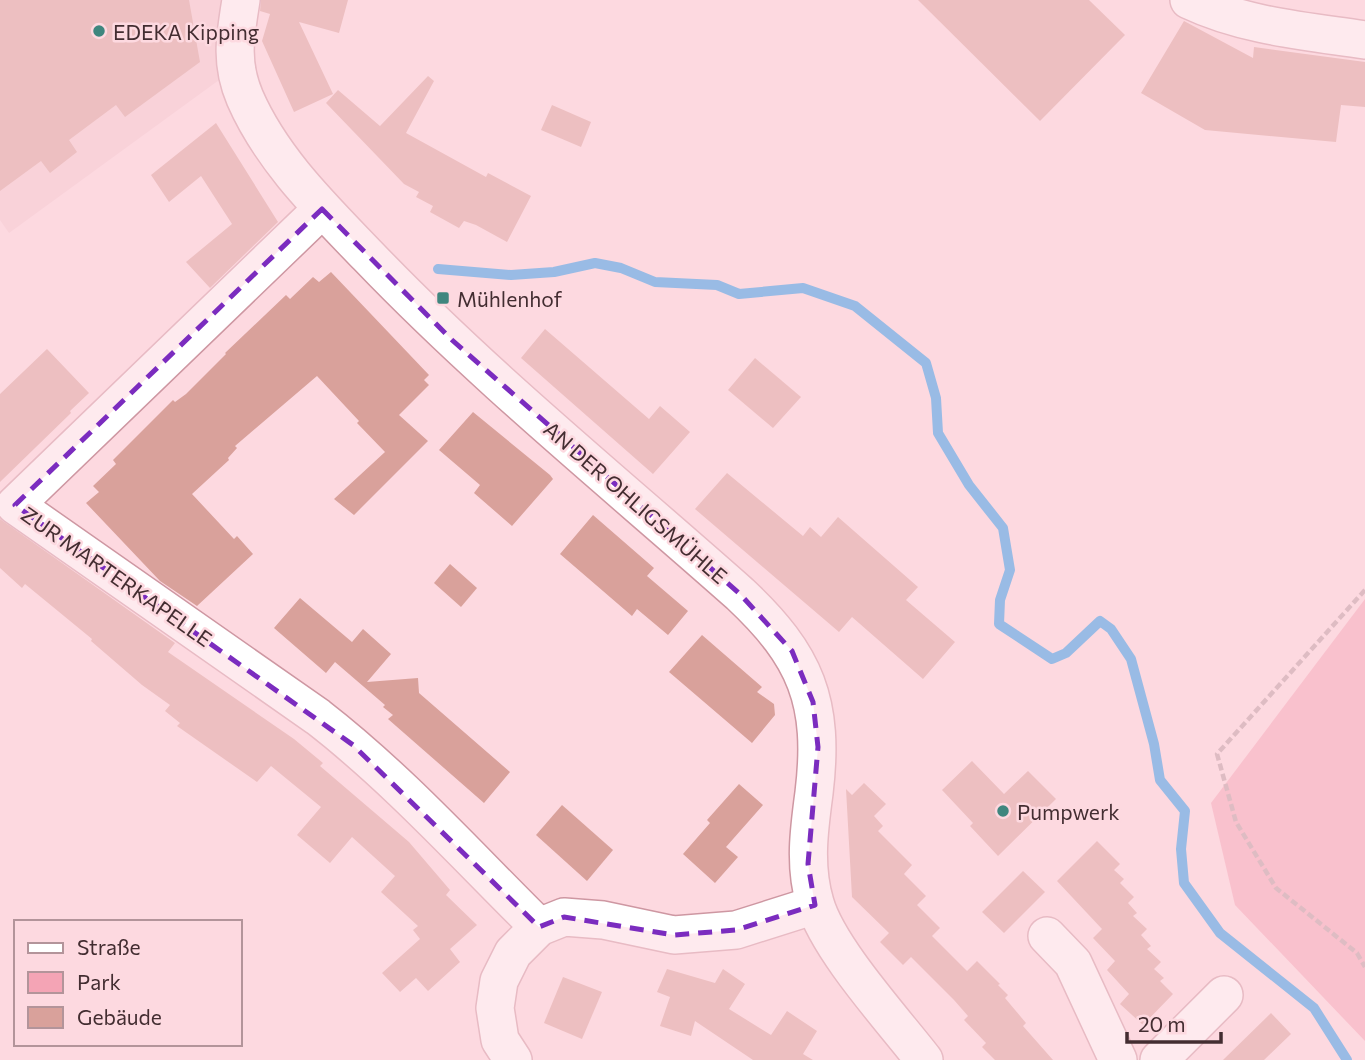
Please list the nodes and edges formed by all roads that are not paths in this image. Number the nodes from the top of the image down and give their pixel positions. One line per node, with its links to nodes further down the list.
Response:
1 (241, 0): 4 (street, AN DER OHLIGSMÜHLE)
2 (1189, 0): 3 (street)
3 (1365, 40)
4 (322, 209): 5 (street, ZUR MARTERKAPELLE); 6 (street, AN DER OHLIGSMÜHLE)
5 (8, 500): 7 (street, ZUR MARTERKAPELLE)
6 (815, 905): 7 (street); 11 (street, AN DER OHLIGSMÜHLE)
7 (539, 928): 10 (street)
8 (1047, 936): 12 (street)
9 (1224, 995): 13 (street)
10 (513, 1060)
11 (924, 1060)
12 (1118, 1060)
13 (1160, 1060)

